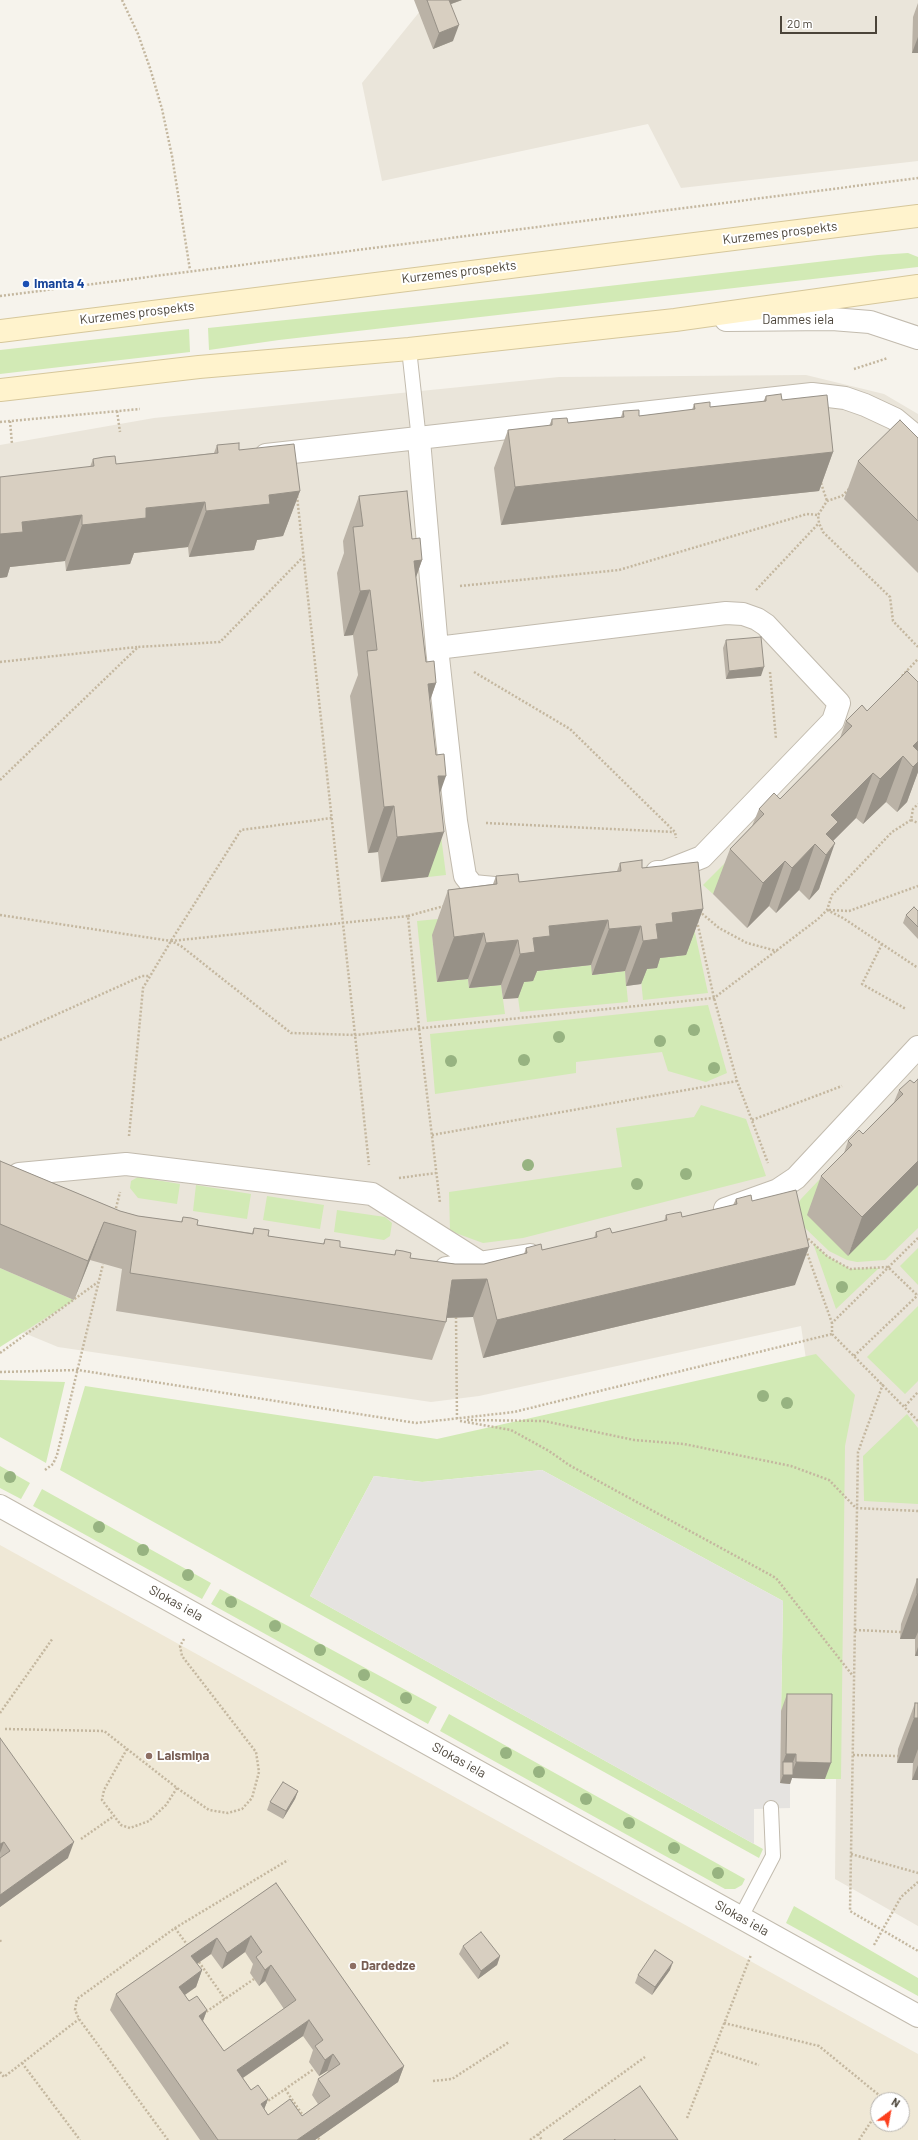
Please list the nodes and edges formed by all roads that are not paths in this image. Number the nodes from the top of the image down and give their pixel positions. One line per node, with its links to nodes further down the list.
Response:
1 (918, 216): 4 (main road, Kurzemes prospekts)
2 (918, 286): 3 (main road)
3 (675, 320): 5 (street, Dammes iela); 6 (main road)
4 (0, 331)
5 (918, 338)
6 (409, 349): 7 (main road); 9 (lane)
7 (0, 390)
8 (918, 438): 9 (street)
9 (419, 440): 10 (street); 11 (street)
10 (245, 457)
11 (437, 648): 12 (street); 13 (street)
12 (641, 874)
13 (525, 888)
14 (918, 1047): 17 (street)
15 (10, 1170): 16 (street); 19 (street)
16 (64, 1191)
17 (708, 1214)
18 (547, 1252): 19 (street)
19 (481, 1263): 20 (street)
20 (424, 1265)
21 (0, 1506): 23 (street, Slokas iela)
22 (771, 1808): 23 (lane)
23 (741, 1917): 24 (street, Slokas iela)
24 (918, 2016)

